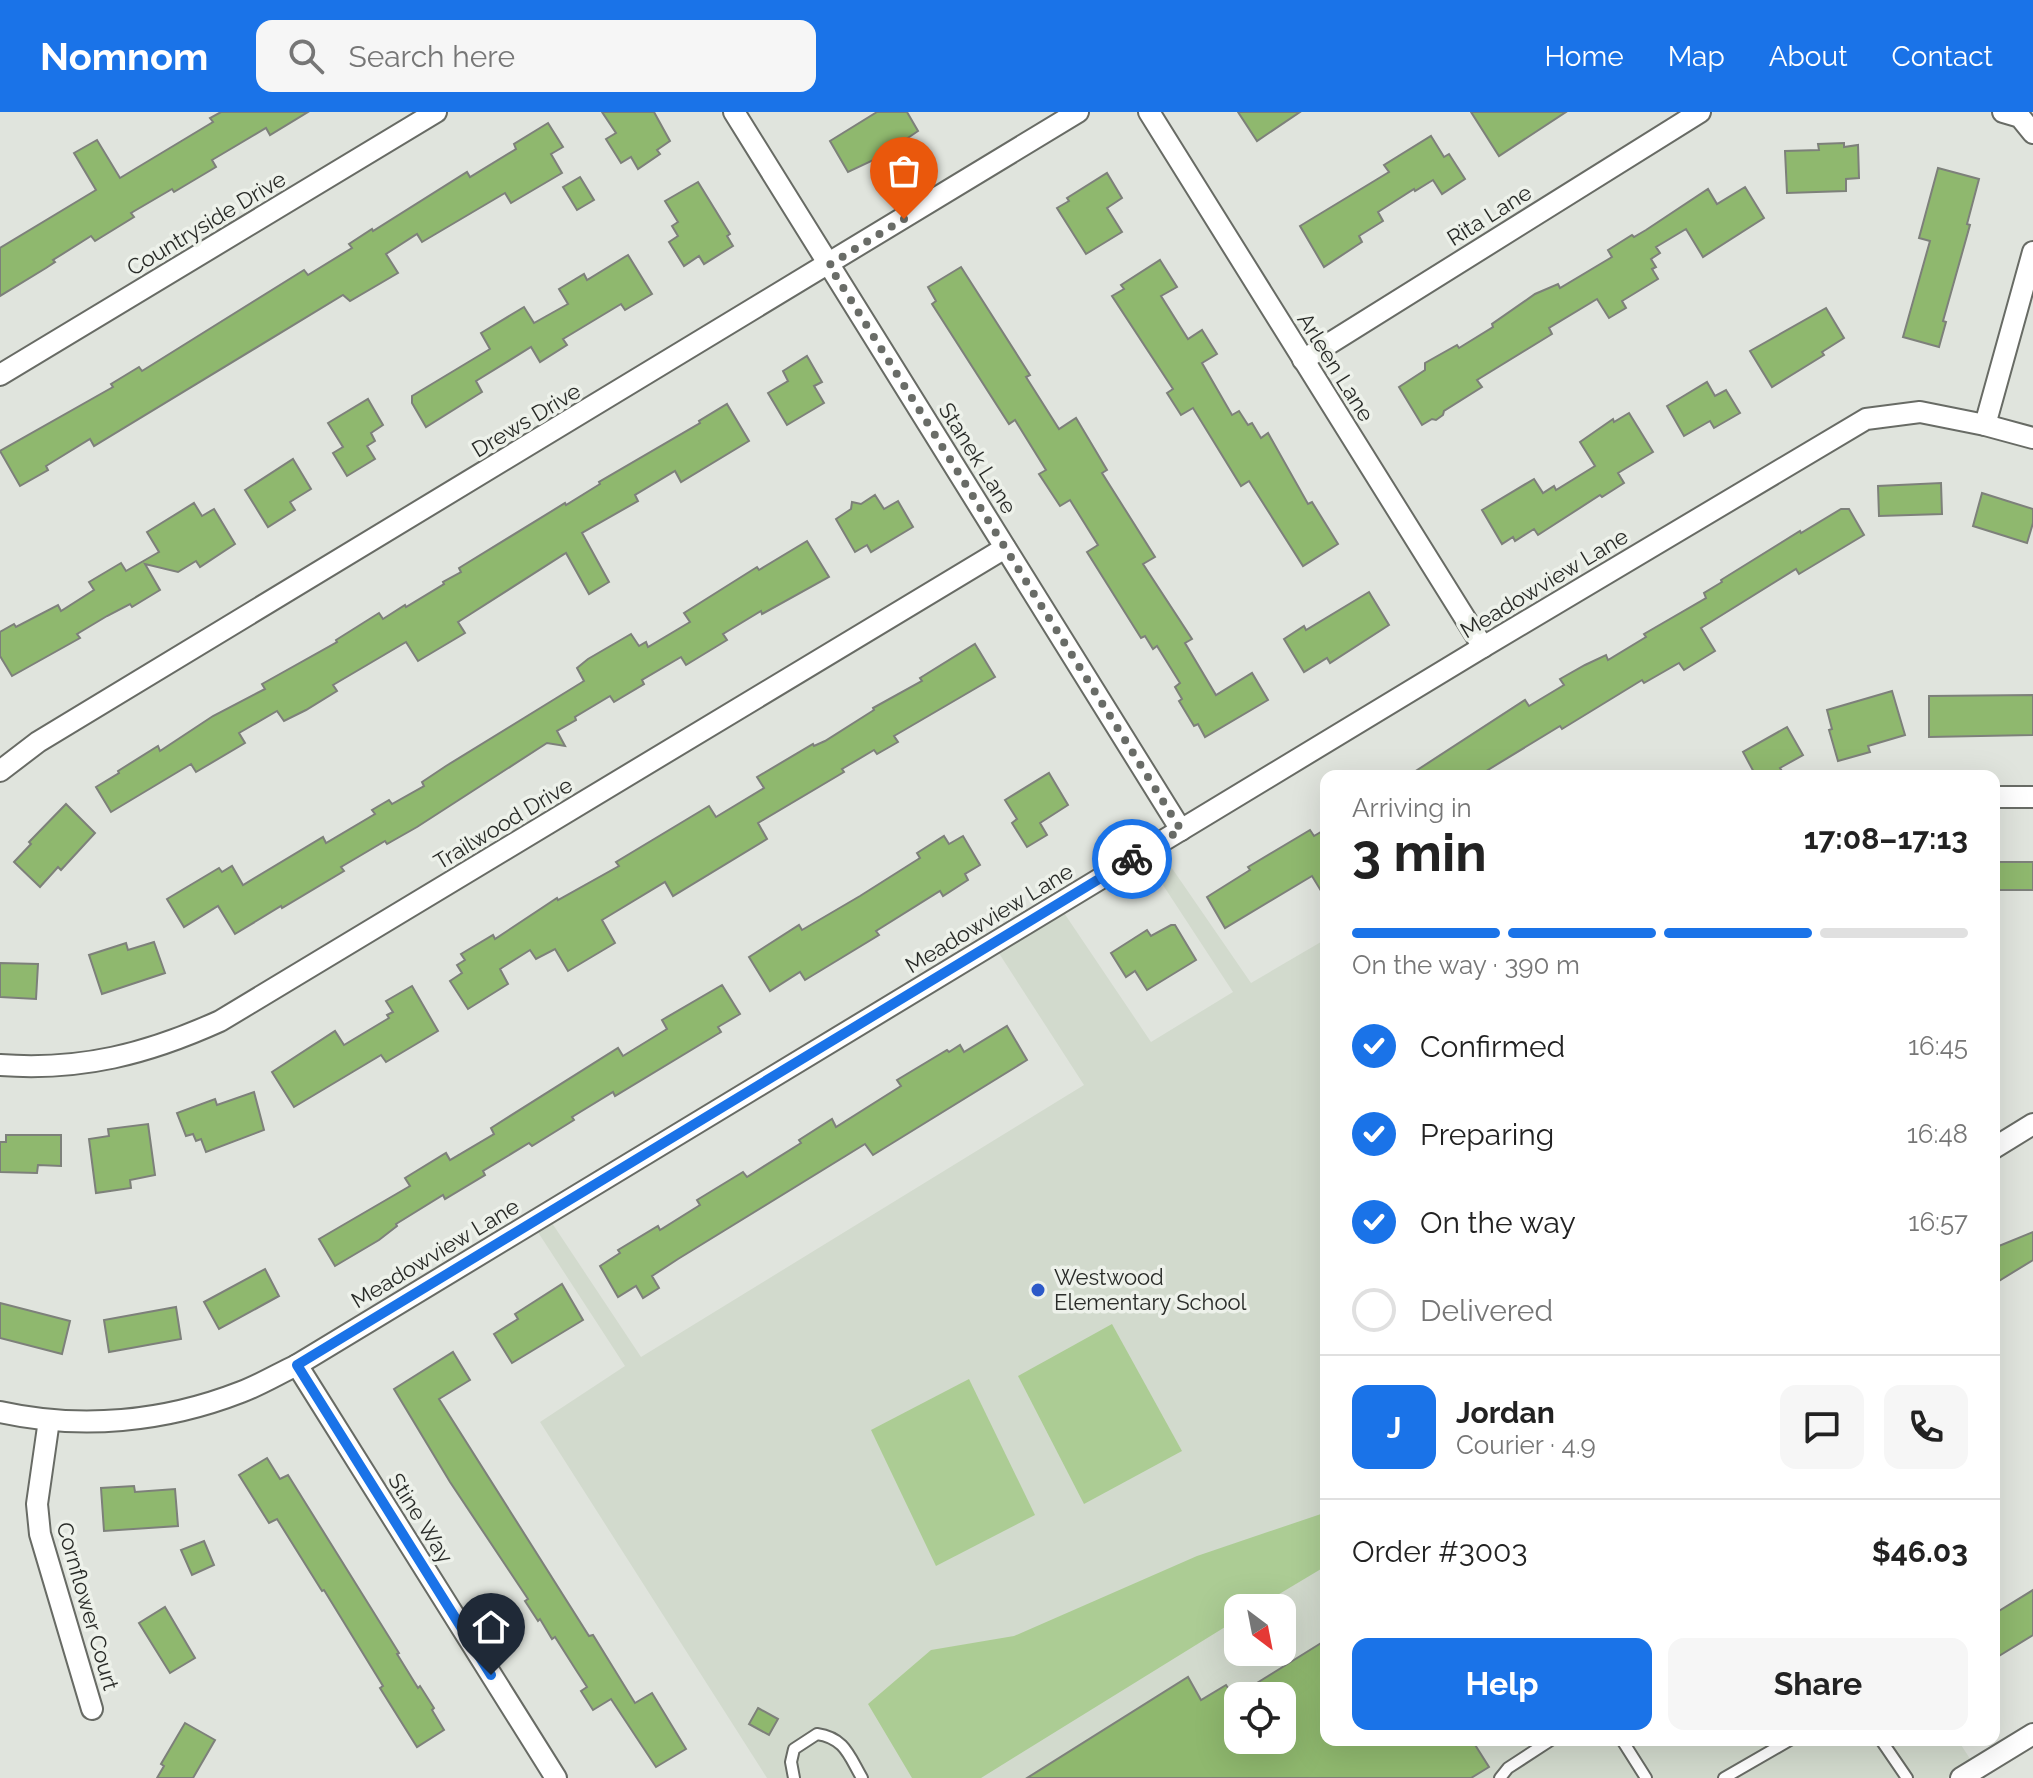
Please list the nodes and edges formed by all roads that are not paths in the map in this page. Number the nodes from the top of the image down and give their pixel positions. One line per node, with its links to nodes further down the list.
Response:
1 (436, 112): 11 (street, Countryside Drive)
2 (734, 112): 9 (street, Stanek Lane)
3 (1078, 112): 9 (street, Drews Drive)
4 (1149, 112): 10 (street, Arleen Lane)
5 (1700, 112): 10 (street, Rita Lane)
6 (2003, 112): 7 (street)
7 (2033, 133)
8 (2033, 252): 12 (street)
9 (829, 265): 14 (street, Stanek Lane); 16 (street, Drews Drive)
10 (1303, 360): 15 (street, Arleen Lane)
11 (0, 375)
12 (1985, 425): 13 (street, Meadowview Lane); 15 (street, Meadowview Lane)
13 (2033, 438)
14 (1005, 548): 19 (street, Stanek Lane); 20 (street, Trailwood Drive)
15 (1483, 647): 19 (street, Meadowview Lane)
16 (0, 771)
17 (2000, 797): 18 (street)
18 (2033, 797)
19 (1181, 830): 23 (street, Meadowview Lane)
20 (0, 1065)
21 (2033, 1124): 22 (street)
22 (2000, 1144)
23 (297, 1365): 25 (street, Meadowview Lane); 32 (street, Stine Way)
24 (0, 1412): 25 (street, Meadowview Lane)
25 (49, 1420): 26 (street, Cornflower Court)
26 (92, 1709)
27 (2033, 1734): 39 (street)
28 (1542, 1746): 35 (lane)
29 (1626, 1746): 36 (lane)
30 (1780, 1746): 37 (lane)
31 (1885, 1746): 38 (lane)
32 (556, 1778)
33 (794, 1778): 34 (lane)
34 (862, 1778)
35 (1500, 1778)
36 (1646, 1778)
37 (1724, 1778)
38 (1907, 1778)
39 (1961, 1778)

